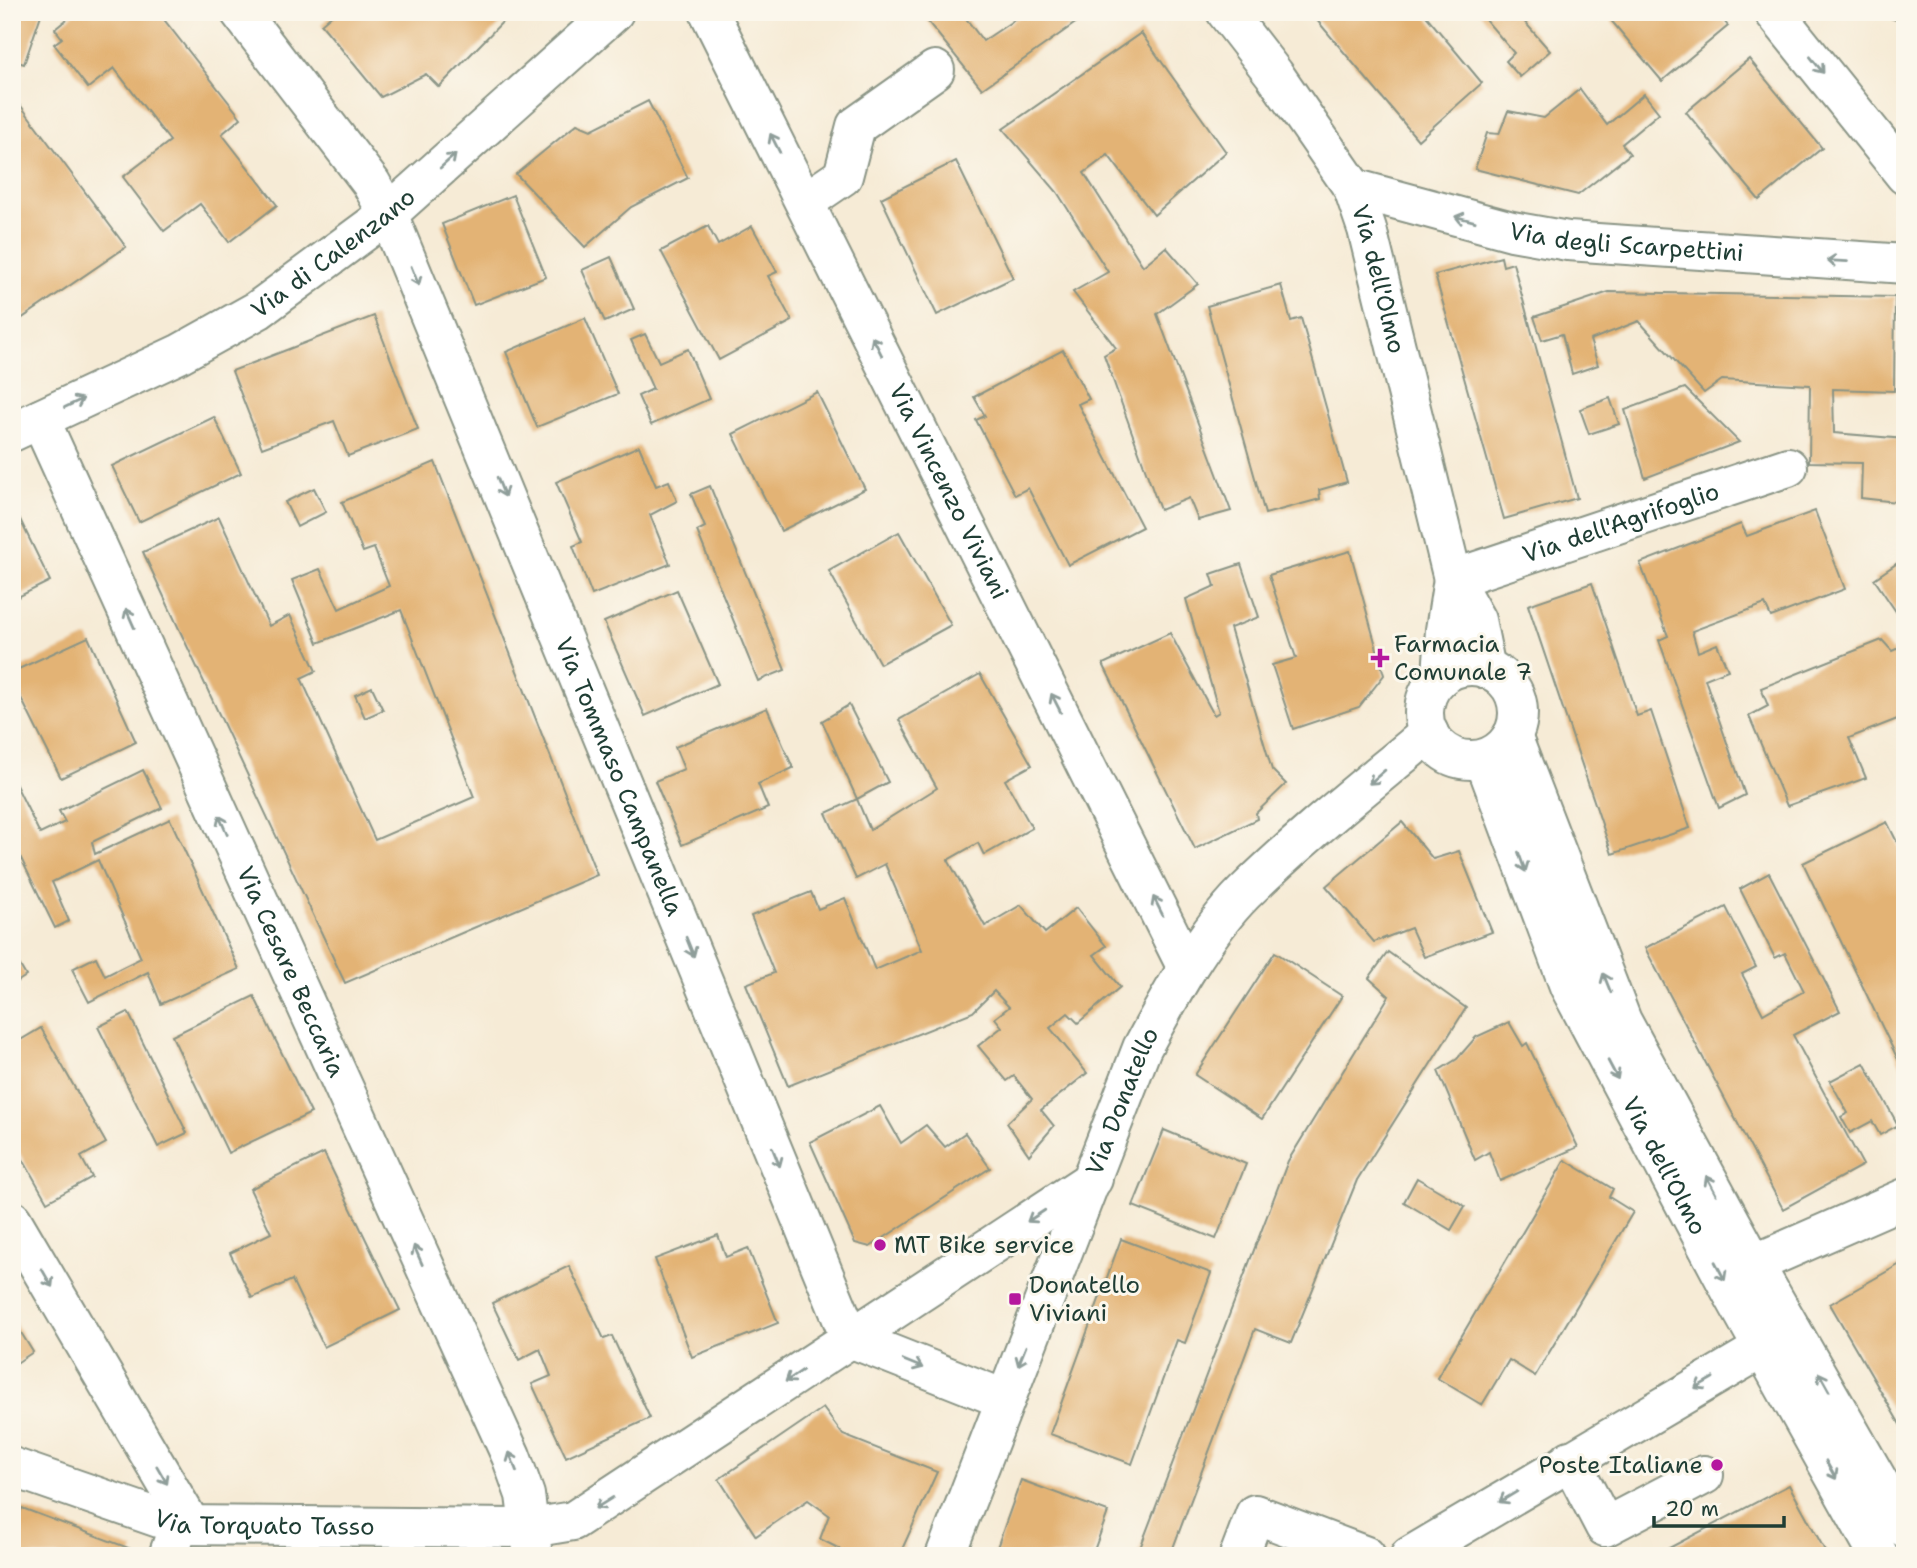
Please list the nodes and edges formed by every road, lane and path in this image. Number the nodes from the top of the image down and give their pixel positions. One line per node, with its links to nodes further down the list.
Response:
1 (240, 12): 10 (street, Via Tommaso Campanella)
2 (614, 12): 10 (street, Via di Calenzano, one-way to 2)
3 (709, 12): 9 (street, Via Vincenzo Viviani, one-way to 3)
4 (1226, 12): 8 (street, Via dell'Olmo)
5 (1774, 12): 7 (street, one-way to 7)
6 (935, 70): 9 (street)
7 (1905, 175)
8 (1353, 188): 11 (street, Via degli Scarpettini, one-way to 8); 14 (street, Via dell'Olmo)
9 (805, 202): 19 (street, Via Vincenzo Viviani, one-way to 9)
10 (388, 214): 12 (street, Via di Calenzano, one-way to 10); 24 (street, Via Tommaso Campanella, one-way to 24)
11 (1905, 264)
12 (26, 425): 32 (street, Via Cesare Beccaria, one-way to 12)
13 (1788, 467): 14 (street, Via dell'Agrifoglio)
14 (1453, 579): 15 (street, Via dell'Olmo); 16 (street, Via dell'Olmo)
15 (1486, 669): 16 (street); 18 (street, Via dell'Olmo)
16 (1442, 676): 17 (street, Via dell'Olmo)
17 (1429, 733): 18 (street); 19 (street, Via Donatello, one-way to 19)
18 (1498, 747): 23 (street, Via dell'Olmo, one-way to 18); 25 (street, Via dell'Olmo, one-way to 25)
19 (1187, 968): 20 (street, Via Donatello)
20 (1093, 1179): 24 (street, Via Torquato Tasso, one-way to 24); 26 (street, Via Donatello, one-way to 26)
21 (1905, 1198): 23 (street)
22 (12, 1220): 31 (street, one-way to 31)
23 (1754, 1264): 30 (street, Via dell'Olmo, one-way to 23)
24 (850, 1338): 26 (street, one-way to 26); 32 (street, Via Torquato Tasso, one-way to 32)
25 (1763, 1348): 27 (street, one-way to 27); 37 (street, Via dell'Olmo, one-way to 37)
26 (1004, 1399): 33 (street, Via Donatello)
27 (1570, 1460): 29 (street); 36 (street, one-way to 36)
28 (12, 1467): 31 (street, Via Torquato Tasso)
29 (1704, 1475)
30 (1905, 1528)
31 (179, 1535): 32 (street, Via Torquato Tasso)
32 (532, 1542)
33 (945, 1556)
34 (1239, 1556): 35 (street)
35 (1366, 1556)
36 (1410, 1556)
37 (1879, 1556)

